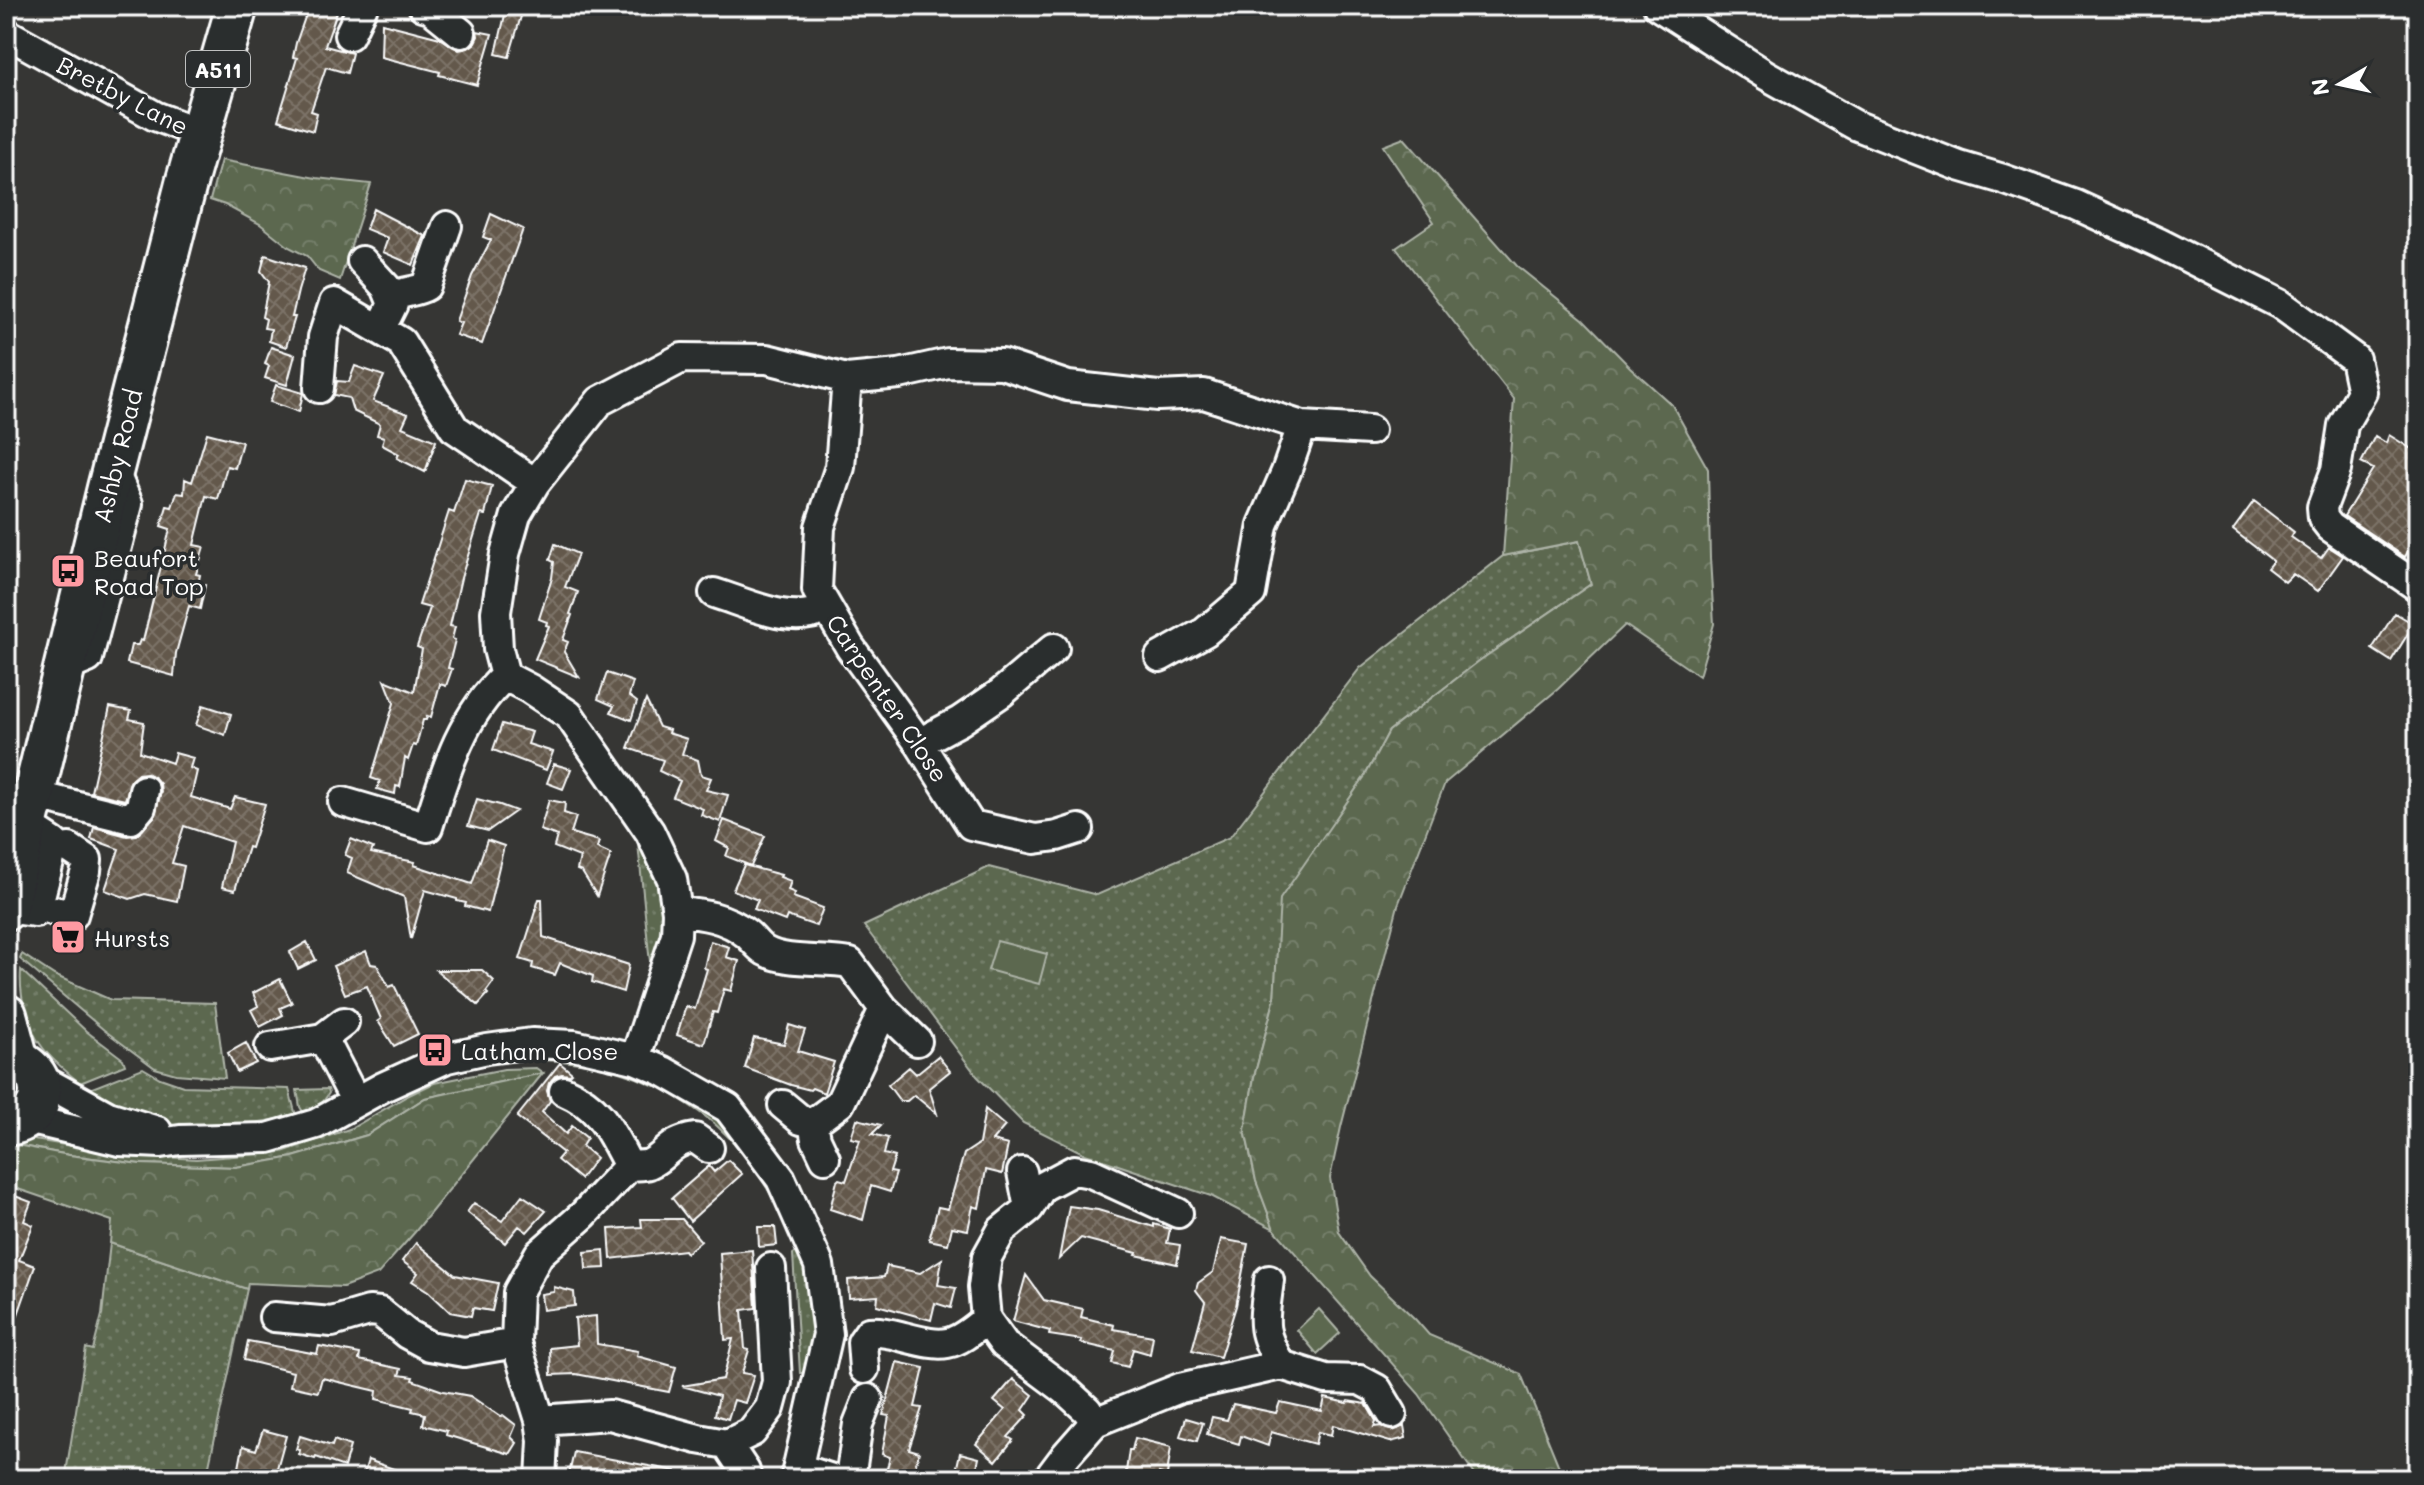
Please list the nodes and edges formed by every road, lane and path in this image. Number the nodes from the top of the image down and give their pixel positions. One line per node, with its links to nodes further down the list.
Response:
1 (237, 6): 8 (highway, Ashby Road / A511)
2 (363, 6): 7 (street)
3 (423, 6): 6 (street)
4 (1658, 6): 18 (street)
5 (6, 33): 8 (street, Bretby Lane)
6 (461, 33)
7 (349, 35)
8 (199, 133): 27 (highway, Ashby Road / A511)
9 (447, 226): 11 (street)
10 (362, 261): 11 (street)
11 (391, 299): 12 (street)
12 (377, 328): 14 (street); 17 (street)
13 (847, 379): 15 (street); 17 (street); 20 (street, Carpenter Close)
14 (319, 388)
15 (1302, 426): 16 (street); 22 (street)
16 (1370, 430)
17 (535, 483): 23 (street)
18 (2418, 587)
19 (714, 593): 20 (street)
20 (827, 608): 24 (street, Carpenter Close)
21 (1054, 648): 24 (street)
22 (1160, 657)
23 (505, 676): 26 (street); 30 (street)
24 (919, 743): 28 (street, Carpenter Close)
25 (144, 790): 27 (street)
26 (343, 802)
27 (45, 828): 29 (highway, Ashby Road / A511); 29 (street)
28 (1079, 829)
29 (26, 910)
30 (677, 912): 31 (street); 35 (street)
31 (884, 1009): 33 (street); 41 (street)
32 (6, 1015): 36 (highway)
33 (917, 1041)
34 (270, 1047): 38 (street)
35 (635, 1059): 38 (street); 61 (street)
36 (20, 1065): 40 (highway); 42 (street)
37 (564, 1091): 45 (street)
38 (356, 1102): 42 (street)
39 (783, 1105): 41 (street)
40 (17, 1122): 42 (street)
41 (813, 1123): 44 (street)
42 (180, 1140)
43 (709, 1148): 45 (street)
44 (825, 1158)
45 (629, 1166): 53 (street)
46 (1022, 1172): 47 (street)
47 (1029, 1208): 48 (street); 52 (street)
48 (1178, 1213)
49 (771, 1268): 60 (street)
50 (1269, 1280): 54 (street)
51 (274, 1317): 53 (street)
52 (986, 1319): 55 (street); 59 (street)
53 (516, 1343): 58 (street)
54 (1281, 1365): 57 (street); 59 (street)
55 (864, 1369)
56 (868, 1399): 65 (street)
57 (1392, 1414)
58 (540, 1420): 60 (street); 62 (street)
59 (1095, 1422): 66 (street)
60 (727, 1444): 63 (street)
61 (796, 1473): 64 (street)
62 (541, 1479)
63 (747, 1479)
64 (832, 1479)
65 (850, 1479)
66 (1048, 1479)

